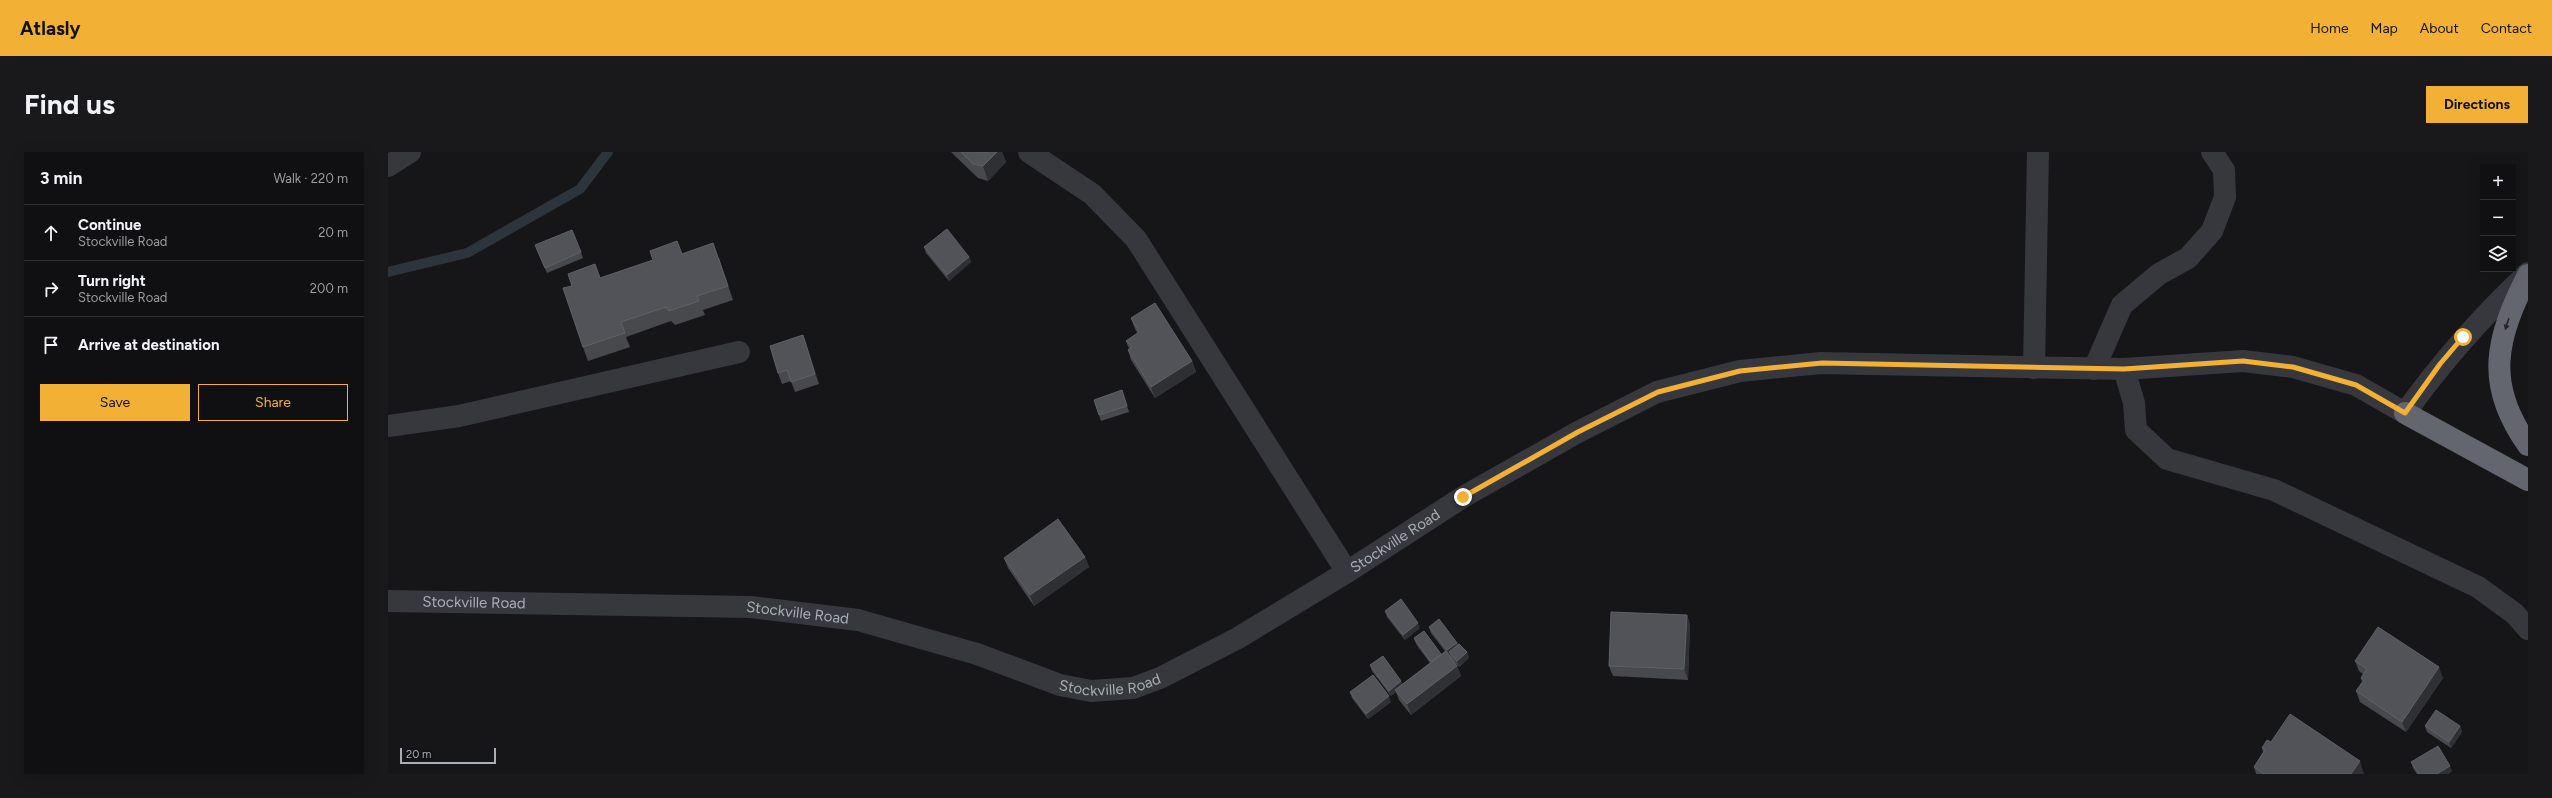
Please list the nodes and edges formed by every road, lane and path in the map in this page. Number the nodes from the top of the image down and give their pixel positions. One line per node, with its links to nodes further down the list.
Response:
1 (410, 152): 5 (street)
2 (1029, 152): 15 (street)
3 (2038, 152): 8 (street)
4 (2212, 152): 9 (street)
5 (388, 166)
6 (2528, 274): 11 (street); 13 (highway, one-way to 13)
7 (739, 352): 12 (street)
8 (2034, 368): 9 (street, Stockville Road); 15 (street, Stockville Road)
9 (2094, 368): 10 (street, Stockville Road)
10 (2124, 369): 11 (street, Stockville Road); 17 (street)
11 (2405, 413): 14 (highway)
12 (388, 426)
13 (2528, 445)
14 (2528, 480)
15 (1348, 572): 16 (street, Stockville Road)
16 (388, 601)
17 (2528, 629)

